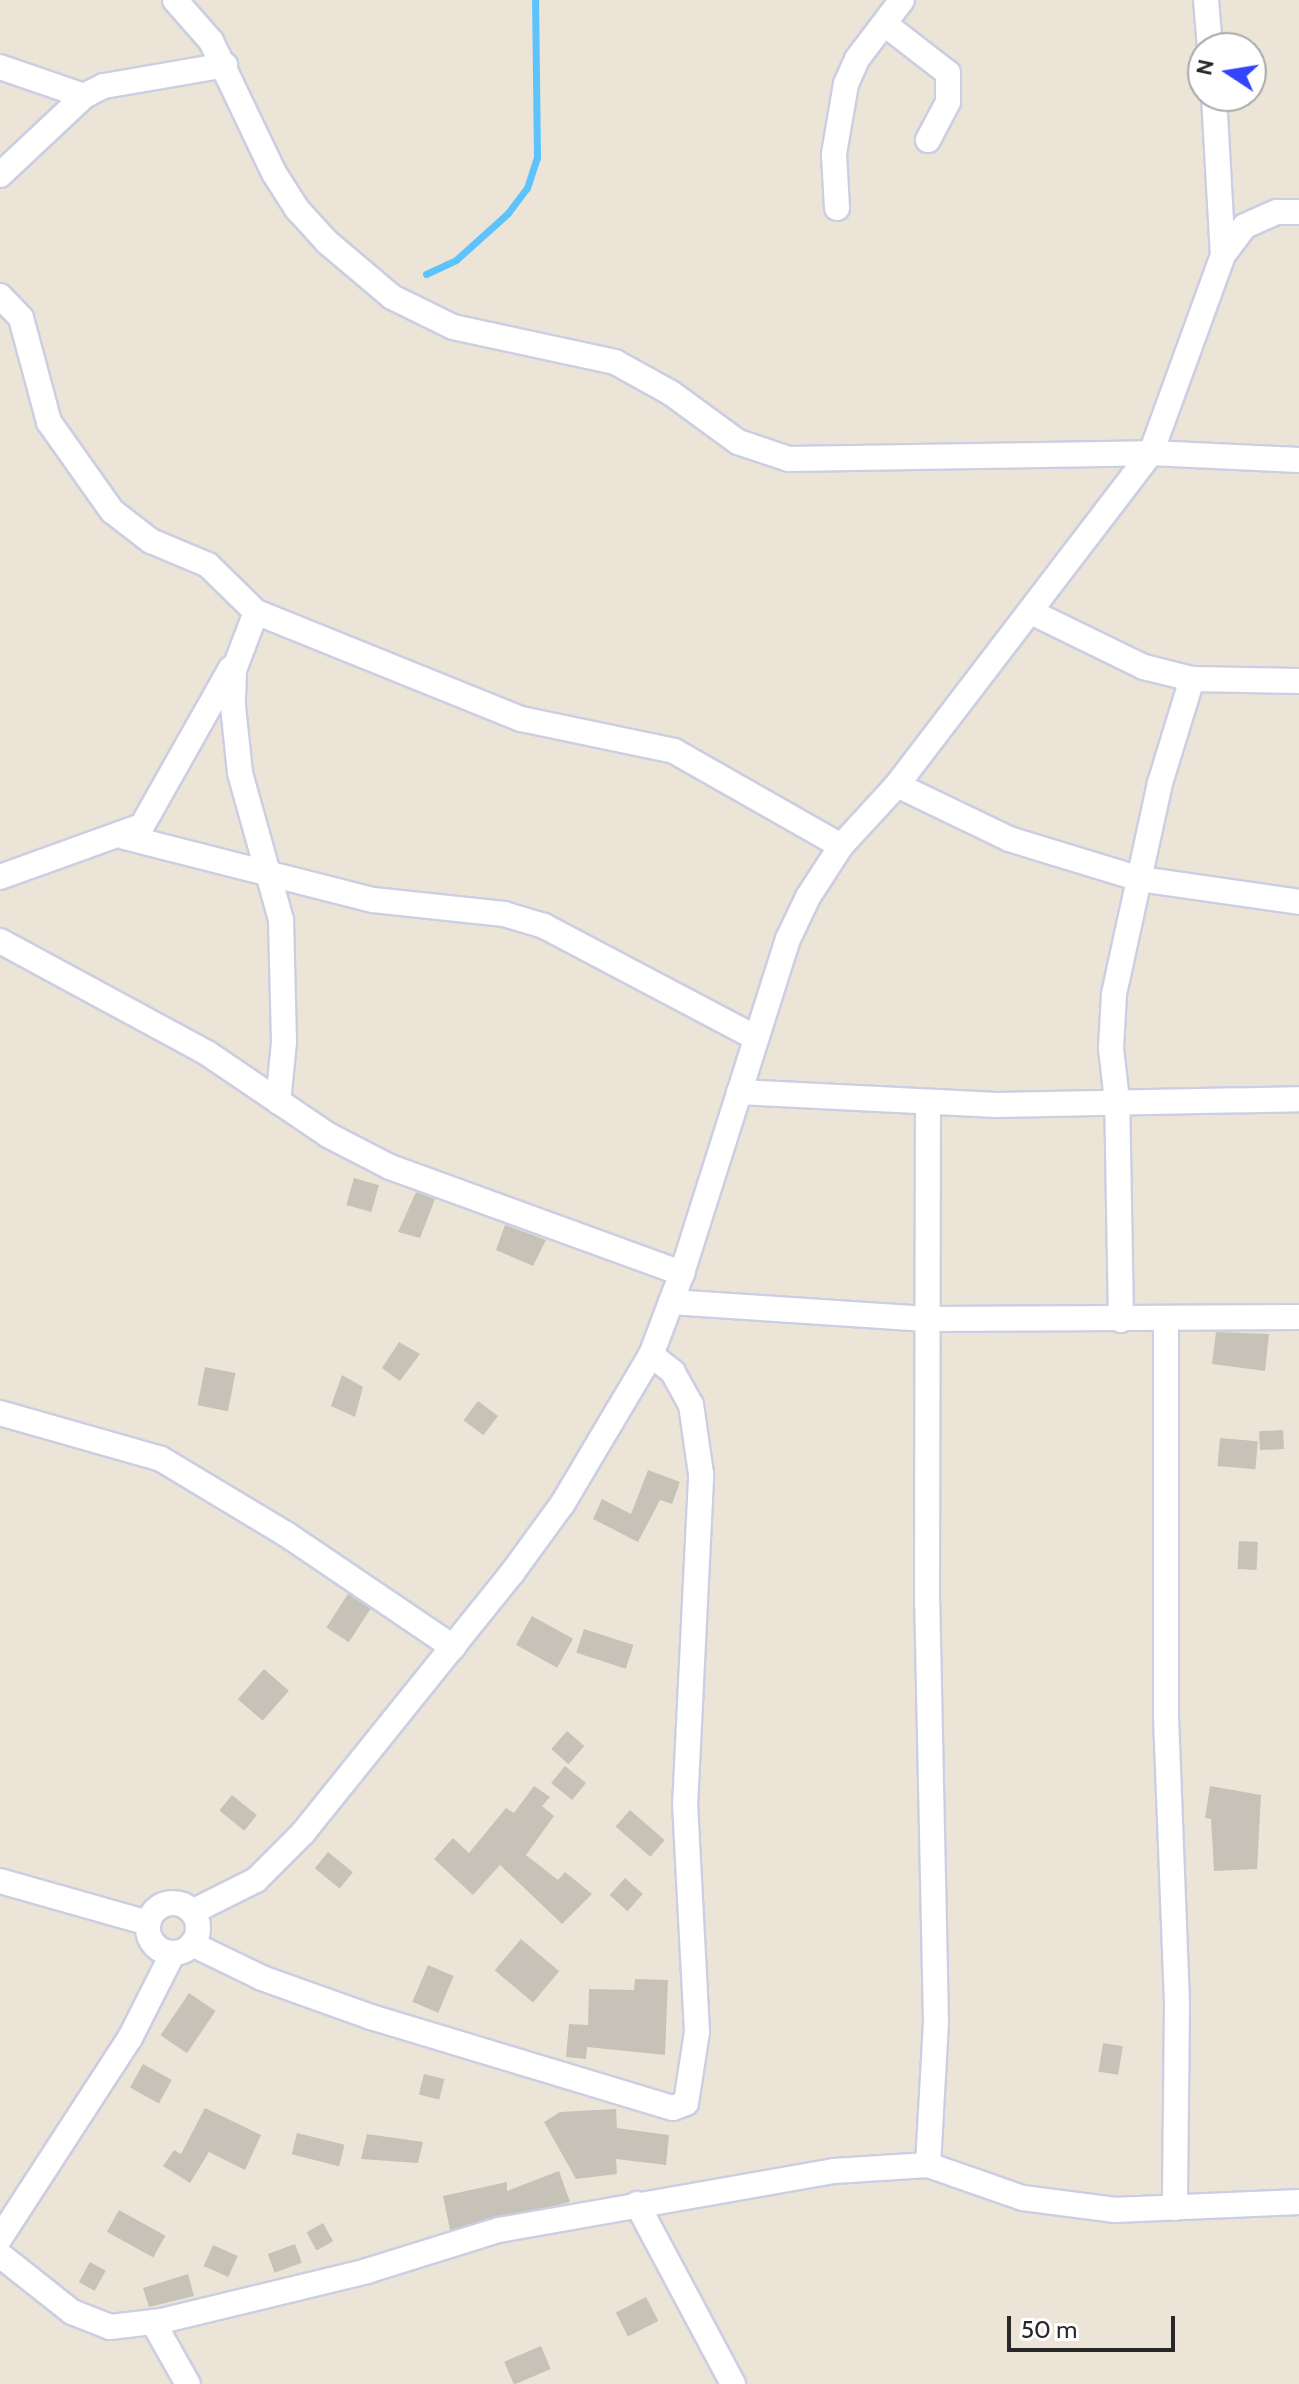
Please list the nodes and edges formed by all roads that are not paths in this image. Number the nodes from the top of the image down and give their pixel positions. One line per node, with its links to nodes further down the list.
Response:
1 (175, 0): 6 (street)
2 (902, 0): 4 (street)
3 (1206, 0): 5 (street)
4 (886, 25): 10 (street); 12 (street)
5 (1209, 32)
6 (225, 65): 8 (street); 16 (street)
7 (0, 67): 8 (street)
8 (84, 96): 11 (street)
9 (1215, 112): 14 (street)
10 (928, 140)
11 (0, 175)
12 (837, 208)
13 (1299, 212): 14 (street)
14 (1223, 255): 16 (street)
15 (0, 296): 18 (street)
16 (1151, 453): 17 (street); 19 (street)
17 (1299, 460)
18 (256, 612): 20 (street); 25 (street)
19 (1031, 612): 21 (street); 23 (street)
20 (239, 652): 24 (street); 27 (street)
21 (1192, 679): 22 (street); 28 (street)
22 (1299, 681)
23 (897, 785): 25 (street); 28 (street)
24 (125, 837): 26 (street); 27 (street)
25 (841, 846): 31 (street)
26 (0, 877)
27 (270, 878): 31 (street); 35 (street)
28 (1140, 879): 29 (street); 34 (street)
29 (1299, 902)
30 (0, 941): 35 (street)
31 (756, 1038): 32 (street)
32 (739, 1092): 36 (street); 37 (street)
33 (1299, 1099): 34 (street)
34 (1117, 1101): 36 (street); 41 (street)
35 (278, 1102): 37 (street)
36 (928, 1102): 40 (street)
37 (682, 1273): 38 (street)
38 (671, 1302): 40 (street); 43 (street)
39 (1299, 1317): 42 (street)
40 (930, 1319): 41 (street); 50 (street)
41 (1121, 1320): 42 (street)
42 (1166, 1320): 53 (street)
43 (651, 1355): 45 (street); 49 (street)
44 (0, 1413): 45 (street)
45 (453, 1647): 47 (street)
46 (0, 1881): 48 (street)
47 (192, 1912): 48 (street); 49 (street)
48 (148, 1923): 49 (street)
49 (182, 1948): 54 (street)
50 (928, 2165): 52 (street); 53 (street)
51 (1299, 2202): 53 (street)
52 (637, 2204): 56 (street); 58 (street)
53 (1175, 2208)
54 (0, 2238)
55 (0, 2255): 56 (street)
56 (153, 2322): 57 (street)
57 (188, 2384)
58 (733, 2384)

